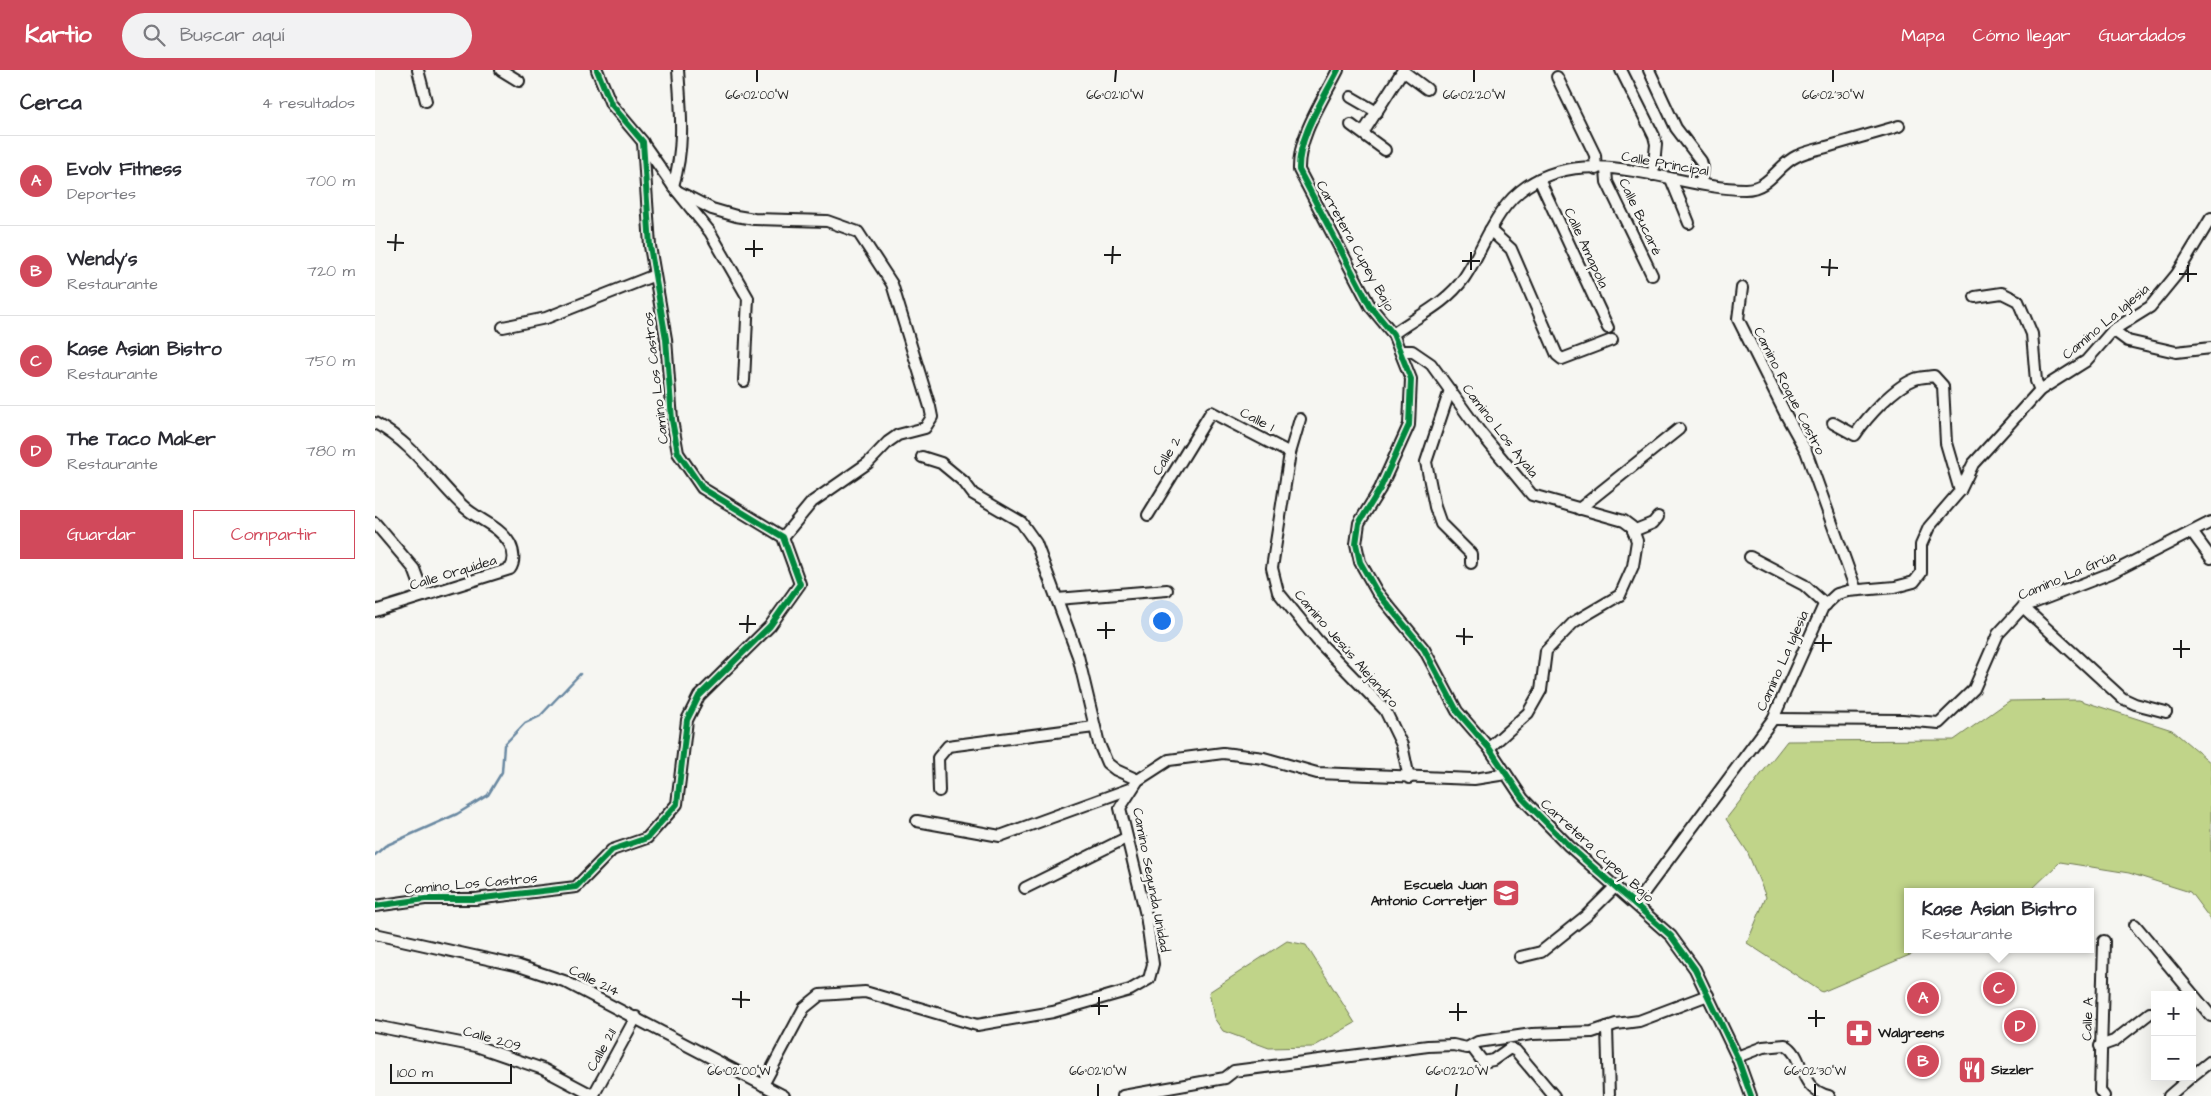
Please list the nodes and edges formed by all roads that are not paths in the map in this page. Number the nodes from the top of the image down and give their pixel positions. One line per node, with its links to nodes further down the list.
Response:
1 (419, 70): 13 (street)
2 (501, 70): 10 (street)
3 (597, 70): 18 (street)
4 (678, 70): 25 (street)
5 (1338, 70): 36 (street, Carretera Cupey Bajo)
6 (1403, 70): 11 (street); 14 (street)
7 (1621, 70): 21 (street)
8 (1649, 70): 24 (street)
9 (1557, 77): 20 (street, Calle Bucaré)
10 (519, 81)
11 (1427, 89)
12 (1351, 97): 14 (street)
13 (426, 101)
14 (1377, 112): 17 (street)
15 (1351, 125): 17 (street)
16 (1899, 126): 24 (street, Calle Principal)
17 (1363, 133): 19 (street)
18 (643, 142): 25 (street); 30 (street, Camino Los Castros)
19 (1385, 150)
20 (1601, 169): 21 (street, Calle Principal); 22 (street, Calle Principal); 29 (street, Calle Bucaré)
21 (1653, 175): 23 (street, Calle Principal)
22 (1539, 179): 28 (street, Calle Principal); 34 (street, Calle Amapola)
23 (1671, 179): 24 (street, Calle Principal); 27 (street)
24 (1701, 184)
25 (675, 189): 40 (street); 58 (street)
26 (2211, 218): 35 (street, Camino La Iglesia)
27 (1689, 223)
28 (1489, 230): 36 (street, Calle Principal); 37 (street)
29 (1652, 275)
30 (655, 276): 33 (street); 58 (street, Camino Los Castros)
31 (1741, 288): 63 (street, Camino Roque Castro)
32 (1975, 297): 42 (street)
33 (503, 327)
34 (1608, 328)
35 (2113, 330): 38 (street); 42 (street, Camino La Iglesia)
36 (1393, 334): 39 (street, Carretera Cupey Bajo)
37 (1612, 340)
38 (2211, 348)
39 (1401, 351): 41 (street, Camino Los Ayala); 72 (street, Carretera Cupey Bajo)
40 (745, 381)
41 (1450, 390): 51 (street, Camino Los Ayala); 61 (street)
42 (2040, 390): 50 (street, Camino La Iglesia)
43 (1211, 412): 48 (street, Calle 1); 52 (street, Calle 2)
44 (1300, 419): 48 (street, Camino Jesús Alejandro)
45 (1833, 423): 50 (street)
46 (375, 424): 64 (street, Calle Orquídea)
47 (1679, 429): 51 (street)
48 (1290, 453): 74 (street, Camino Jesús Alejandro)
49 (922, 458): 65 (street)
50 (1960, 491): 63 (street, Camino La Iglesia)
51 (1579, 509): 56 (street, Camino Los Ayala)
52 (1148, 515)
53 (1658, 517): 56 (street)
54 (375, 522): 64 (street)
55 (2211, 522): 57 (street, Camino La Grúa)
56 (1633, 531): 72 (street)
57 (2192, 532): 60 (street); 67 (street, Camino La Grúa)
58 (783, 537): 82 (street, Camino Los Castros)
59 (1750, 557): 66 (street)
60 (2211, 558)
61 (1471, 563)
62 (1167, 590): 65 (street)
63 (1856, 590): 66 (street, Camino La Iglesia)
64 (423, 596): 68 (street, Calle Orquídea)
65 (1057, 599): 71 (street)
66 (1826, 605): 70 (street, Camino La Iglesia)
67 (2023, 607): 69 (street); 70 (street, Camino La Grúa)
68 (375, 611)
69 (2166, 712)
70 (1773, 719): 81 (street, Camino La Iglesia)
71 (1095, 727): 75 (street); 76 (street)
72 (1489, 748): 73 (street, Carretera Cupey Bajo)
73 (1506, 774): 74 (street, Camino Segunda Unidad); 79 (street, Carretera Cupey Bajo)
74 (1409, 778): 75 (street, Camino Segunda Unidad)
75 (1135, 784): 77 (street); 78 (street, Camino Segunda Unidad)
76 (939, 790)
77 (917, 822)
78 (1126, 838): 80 (street); 99 (street, Camino Segunda Unidad)
79 (1616, 886): 81 (street, Carretera Cupey Bajo); 86 (street)
80 (1025, 888)
81 (1636, 903): 87 (street, Carretera Cupey Bajo)
82 (375, 906)
83 (2135, 926): 89 (street)
84 (375, 934): 90 (street, Calle 214)
85 (2104, 941): 94 (street, Calle A)
86 (1520, 958)
87 (1708, 995): 92 (street); 95 (street, Carretera Cupey Bajo)
88 (2150, 1013): 94 (street)
89 (2211, 1016)
90 (636, 1017): 99 (street, Calle 214); 100 (street, Calle 211)
91 (375, 1026): 100 (street, Calle 209)
92 (1607, 1027): 93 (street); 104 (street)
93 (1471, 1046): 102 (street); 103 (street)
94 (2100, 1046): 107 (street, Calle A)
95 (1737, 1057): 105 (street, Carretera Cupey Bajo); 106 (street)
96 (2211, 1060): 97 (street)
97 (2196, 1073)
98 (2187, 1081): 108 (street)
99 (763, 1085): 101 (street, Calle 214)
100 (593, 1096)
101 (784, 1096)
102 (1123, 1096)
103 (1554, 1096)
104 (1609, 1096)
105 (1751, 1096)
106 (1829, 1096)
107 (2104, 1096)
108 (2169, 1096)

